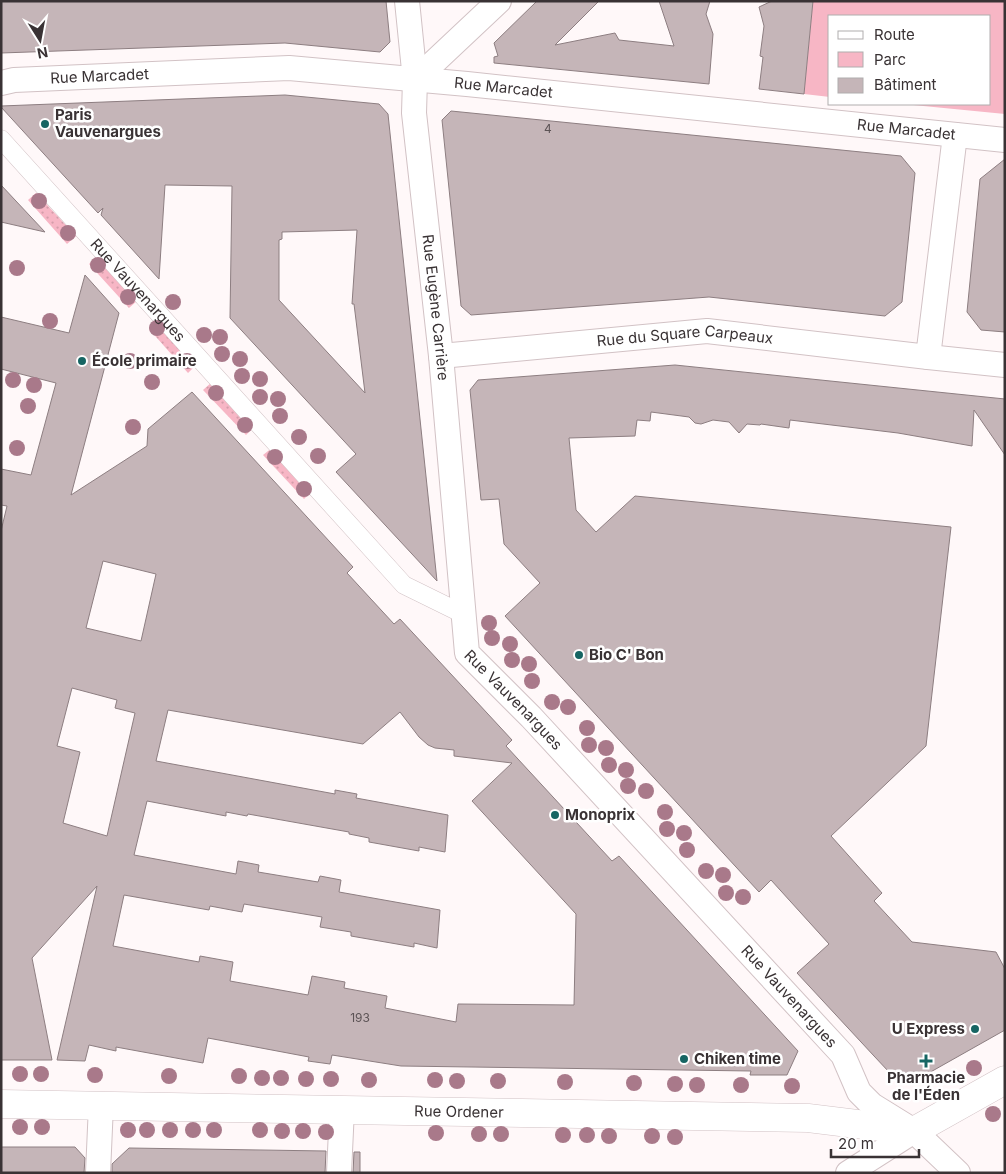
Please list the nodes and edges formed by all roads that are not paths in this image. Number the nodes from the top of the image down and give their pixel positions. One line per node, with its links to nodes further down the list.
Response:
1 (407, 1): 3 (street, Rue Eugène Carrière)
2 (499, 1): 3 (street)
3 (415, 80): 4 (street, Rue Marcadet); 5 (street, Rue Marcadet); 8 (street, Rue Eugène Carrière)
4 (1, 83)
5 (955, 135): 7 (street, Rue Marcadet); 9 (street)
6 (1, 140): 11 (street, Rue Vauvenargues)
7 (1005, 140)
8 (441, 356): 9 (street, Rue du Square Carpeaux); 11 (street, Rue Eugène Carrière)
9 (928, 357): 10 (street, Rue du Square Carpeaux)
10 (1005, 365)
11 (463, 614): 16 (street, Rue Vauvenargues)
12 (1005, 1080): 16 (main road)
13 (1, 1104): 14 (main road, Rue Ordener)
14 (101, 1106): 15 (main road, Rue Ordener); 17 (street)
15 (342, 1110): 16 (main road, Rue Ordener); 18 (street)
16 (914, 1131): 19 (street); 20 (street, Rue Vauvenargues)
17 (98, 1173)
18 (339, 1173)
19 (848, 1173)
20 (958, 1173)

